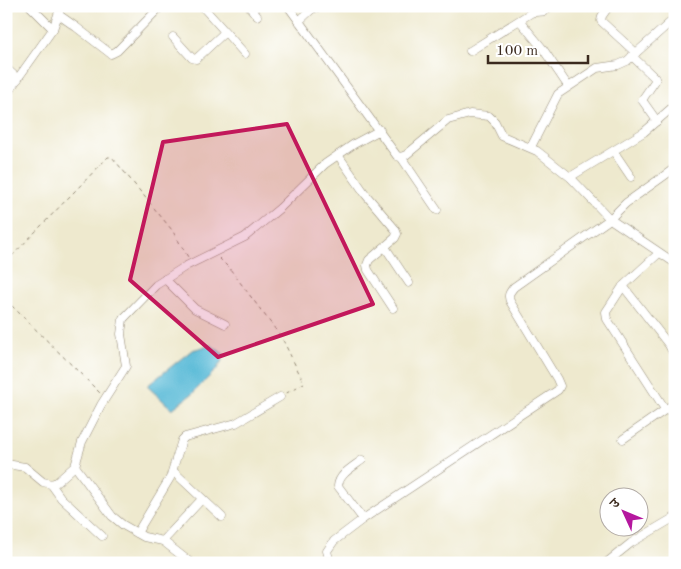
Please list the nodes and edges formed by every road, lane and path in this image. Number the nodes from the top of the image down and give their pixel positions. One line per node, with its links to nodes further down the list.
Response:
1 (30, 6): 15 (street)
2 (61, 6): 10 (street)
3 (161, 6): 10 (street)
4 (202, 6): 16 (street)
5 (249, 6): 11 (street)
6 (288, 6): 14 (street)
7 (321, 6): 14 (street)
8 (550, 6): 13 (street)
9 (609, 6): 20 (street)
10 (58, 15): 15 (street)
11 (257, 16)
12 (675, 18): 20 (street)
13 (520, 20): 18 (street); 23 (street)
14 (299, 21): 27 (street)
15 (52, 30): 22 (street)
16 (225, 32): 17 (street); 19 (street)
17 (173, 37)
18 (470, 50)
19 (245, 54)
20 (634, 54): 23 (street); 26 (street)
21 (6, 68): 22 (street)
22 (18, 79): 24 (street)
23 (568, 86): 28 (street)
24 (6, 95)
25 (675, 106): 26 (street)
26 (657, 121): 29 (street)
27 (380, 130): 30 (street); 31 (street)
28 (531, 147): 31 (street); 33 (street)
29 (614, 152): 33 (street); 34 (street)
30 (338, 155): 37 (street); 38 (street)
31 (401, 157): 35 (street)
32 (675, 168): 36 (street)
33 (570, 177): 36 (street)
34 (632, 177)
35 (437, 210)
36 (610, 219): 39 (street); 63 (street)
37 (385, 247): 44 (street); 47 (street)
38 (213, 253): 42 (street); 50 (path)
39 (658, 254): 40 (street); 45 (street)
40 (673, 259)
41 (6, 262): 42 (path)
42 (192, 263): 43 (street)
43 (165, 280): 48 (street); 51 (street)
44 (409, 283)
45 (623, 286): 49 (street); 53 (street)
46 (6, 300): 51 (path)
47 (393, 308)
48 (225, 324)
49 (675, 356)
50 (280, 397): 58 (street)
51 (106, 399): 57 (street)
52 (675, 403): 53 (street)
53 (665, 410): 54 (street)
54 (623, 439)
55 (362, 460): 63 (street)
56 (6, 464): 59 (street)
57 (75, 466): 59 (street); 64 (street)
58 (172, 471): 60 (street); 64 (street)
59 (50, 484): 65 (street)
60 (202, 499): 61 (street); 66 (street)
61 (222, 517)
62 (675, 517): 69 (street)
63 (363, 519): 67 (street)
64 (137, 533): 66 (street)
65 (102, 536)
66 (163, 541): 68 (street)
67 (329, 562)
68 (191, 563)
69 (606, 563)

